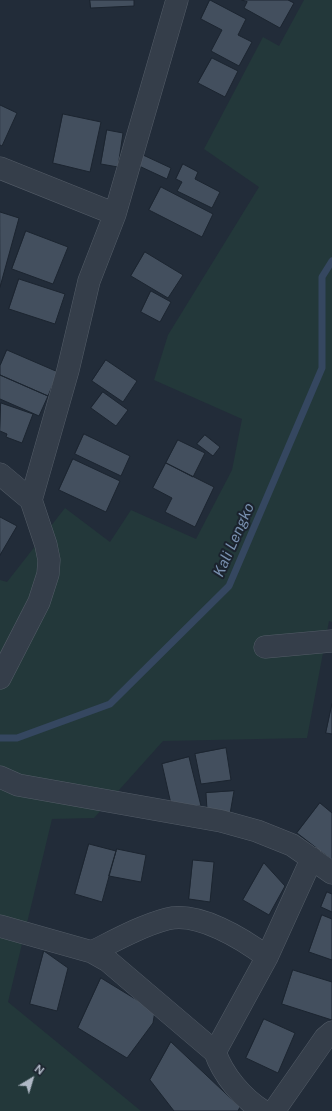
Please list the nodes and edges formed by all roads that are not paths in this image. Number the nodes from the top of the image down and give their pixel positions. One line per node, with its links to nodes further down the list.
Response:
1 (177, 0): 3 (street)
2 (0, 168): 3 (street)
3 (115, 214): 5 (street)
4 (0, 474): 5 (street)
5 (31, 500): 8 (street)
6 (332, 641): 7 (street)
7 (265, 647)
8 (0, 678)
9 (0, 777): 10 (street)
10 (312, 858): 11 (street); 14 (street)
11 (332, 873)
12 (0, 926): 13 (street)
13 (92, 952): 14 (street); 16 (street)
14 (267, 957): 16 (street)
15 (332, 1032): 18 (street)
16 (215, 1052): 17 (street)
17 (262, 1111)
18 (274, 1111)

